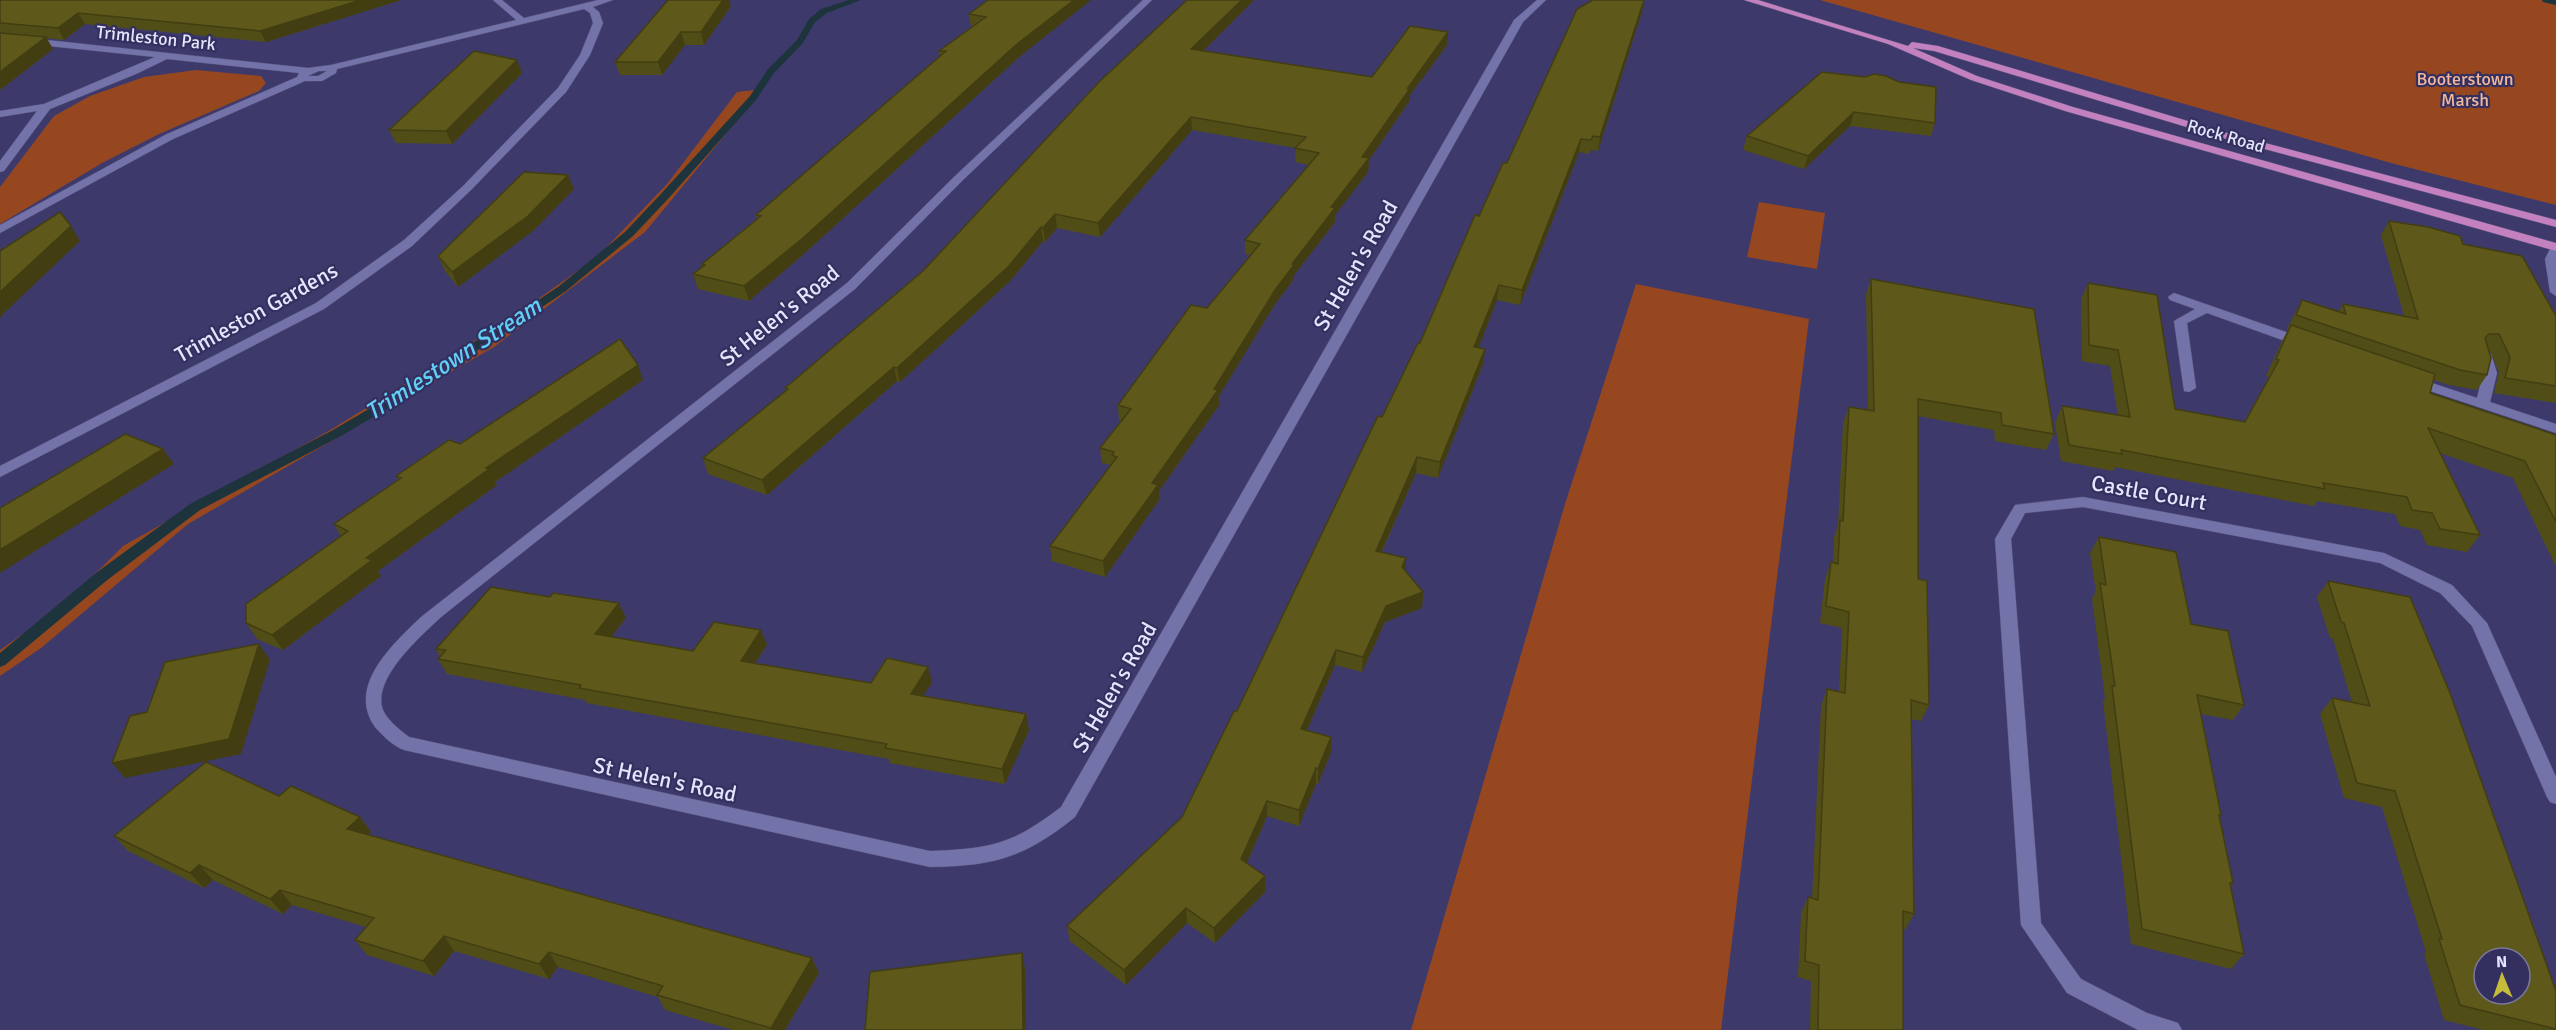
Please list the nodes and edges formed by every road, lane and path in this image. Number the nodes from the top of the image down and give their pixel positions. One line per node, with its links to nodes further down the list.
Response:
1 (497, 0): 7 (street)
2 (609, 0): 6 (street)
3 (1149, 0): 4 (street, St Helen's Road)
4 (1542, 0)
5 (1748, 0): 9 (main road, Rock Road)
6 (586, 6): 7 (street); 27 (street, Trimleston Gardens)
7 (521, 20): 11 (street)
8 (0, 38): 10 (street, Trimleston Park)
9 (1891, 42): 15 (main road, Rock Road); 17 (main road, Rock Road)
10 (165, 56): 11 (street, Trimleston Park); 12 (street)
11 (306, 75): 16 (street)
12 (45, 107): 13 (street); 14 (street)
13 (0, 114)
14 (0, 169)
15 (2556, 224)
16 (0, 230)
17 (2556, 248): 18 (street)
18 (2556, 292)
19 (2174, 297): 20 (street)
20 (2205, 309): 21 (street); 24 (street)
21 (2316, 347)
22 (2484, 354): 25 (street)
23 (2403, 378): 25 (street)
24 (2189, 388)
25 (2482, 405): 26 (street)
26 (2556, 429)
27 (0, 472)
28 (2556, 797): 29 (street, Castle Court)
29 (2171, 1030)

